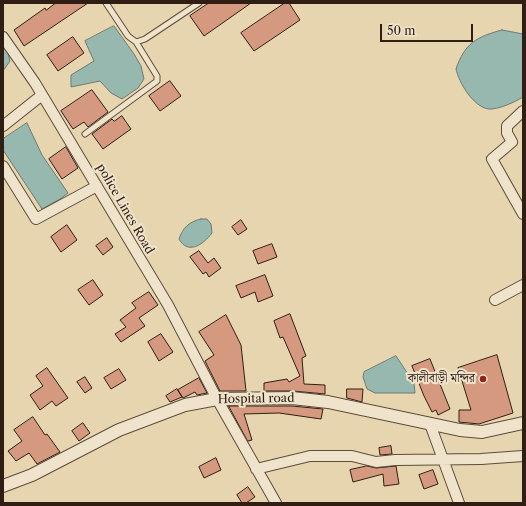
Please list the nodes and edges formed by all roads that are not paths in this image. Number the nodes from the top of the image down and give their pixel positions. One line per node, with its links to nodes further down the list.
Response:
1 (106, 3): 4 (lane)
2 (199, 3): 4 (lane)
3 (3, 37): 5 (street, police Lines Road)
4 (136, 42): 8 (lane)
5 (42, 95): 7 (street); 10 (street, police Lines Road)
6 (523, 111): 11 (street)
7 (3, 126)
8 (85, 134)
9 (3, 166): 10 (street)
10 (97, 186): 14 (street, police Lines Road)
11 (523, 214)
12 (523, 285): 13 (street)
13 (495, 300)
14 (217, 399): 16 (street, Hospital road); 19 (street, police Lines Road); 20 (street, Hospital road)
15 (523, 423): 16 (street, Hospital road)
16 (430, 424): 18 (street)
17 (523, 456): 18 (street)
18 (442, 460): 19 (street); 22 (street)
19 (256, 469): 21 (street, police Lines Road)
20 (3, 486)
21 (276, 503)
22 (459, 503)

